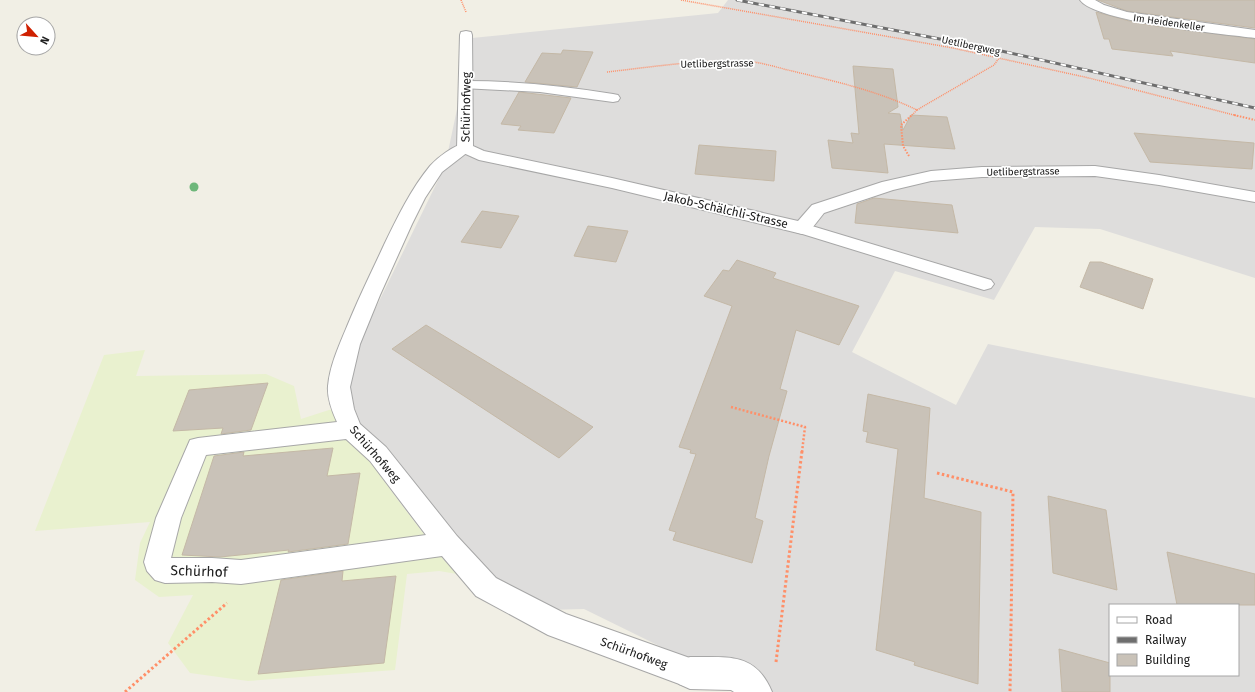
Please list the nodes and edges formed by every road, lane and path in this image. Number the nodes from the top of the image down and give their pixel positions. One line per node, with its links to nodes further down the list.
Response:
1 (681, 0): 5 (path, Uetlibergweg)
2 (1086, 0): 3 (street, Im Heidenkeller)
3 (1255, 34)
4 (466, 35): 6 (street, Schürhofweg)
5 (1000, 58): 9 (path); 10 (path, Uetlibergweg)
6 (467, 85): 7 (lane); 11 (street, Schürhofweg)
7 (561, 89): 8 (lane); 9 (path, Uetlibergstrasse)
8 (613, 98)
9 (917, 110): 12 (path)
10 (1255, 120)
11 (466, 148): 14 (street, Jakob-Schälchli-Strasse); 17 (lane, Schürhofweg)
12 (904, 151)
13 (1255, 197): 14 (street, Uetlibergstrasse)
14 (802, 228): 15 (lane, Jakob-Schälchli-Strasse)
15 (984, 284)
16 (731, 407): 21 (path)
17 (351, 428): 19 (lane, Schürhofweg); 20 (lane, Schürhof)
18 (937, 473): 25 (path)
19 (448, 544): 20 (lane, Schürhof); 22 (lane, Schürhofweg)
20 (241, 572): 23 (path)
21 (775, 669)
22 (690, 674): 24 (street, Schürhofweg)
23 (125, 692)
24 (756, 692)
25 (1010, 692)

